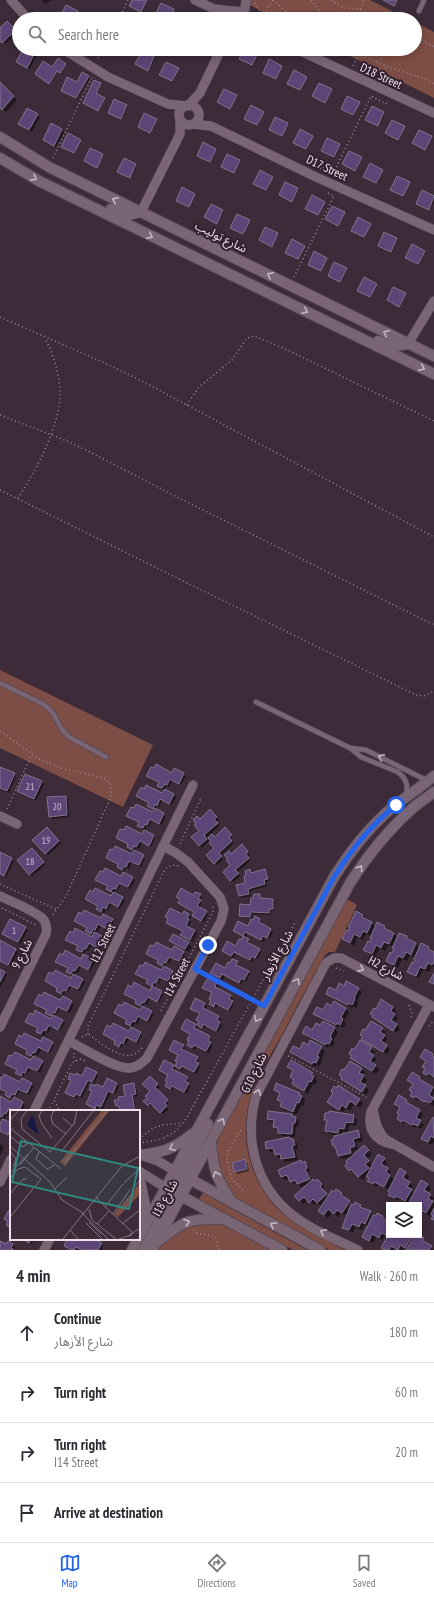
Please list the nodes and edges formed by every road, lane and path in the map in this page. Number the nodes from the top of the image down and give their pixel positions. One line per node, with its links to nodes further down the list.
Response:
1 (11, 0): 12 (street)
2 (128, 0): 13 (path)
3 (195, 0): 14 (street)
4 (248, 0): 15 (street); 16 (street); 17 (path)
5 (273, 0): 17 (path); 18 (path)
6 (311, 0): 19 (path)
7 (331, 0): 10 (path)
8 (364, 0): 10 (path)
9 (424, 0): 11 (lane)
10 (360, 9): 20 (path)
11 (419, 11)
12 (22, 12)
13 (122, 12)
14 (222, 12)
15 (233, 12)
16 (246, 12)
17 (266, 12)
18 (287, 12)
19 (320, 12)
20 (364, 12)
21 (422, 40): 22 (path)
22 (434, 47)
23 (74, 56): 34 (street)
24 (218, 56): 33 (street)
25 (311, 56): 37 (street, D18 Street)
26 (358, 56): 28 (path)
27 (364, 56): 29 (path)
28 (353, 66)
29 (386, 66): 31 (path); 32 (path)
30 (87, 74): 44 (path)
31 (380, 79)
32 (434, 84)
33 (200, 93): 35 (street); 36 (street)
34 (168, 104): 35 (street); 38 (street)
35 (187, 106): 36 (street); 38 (street)
36 (198, 112): 39 (street); 40 (street, D17 Street)
37 (434, 113)
38 (180, 118): 39 (street); 41 (street)
39 (192, 124): 40 (street, D17 Street); 41 (street)
40 (211, 126): 47 (street, D17 Street)
41 (180, 134): 46 (street)
42 (0, 137): 44 (street, شارع توليب)
43 (0, 158): 45 (street, one-way to 45)
44 (49, 167): 46 (street, شارع توليب, one-way to 44)
45 (76, 199): 46 (street); 50 (street, one-way to 50)
46 (141, 212): 52 (street, شارع توليب, one-way to 46)
47 (434, 230)
48 (434, 302): 52 (street)
49 (0, 317): 51 (path)
50 (343, 330): 52 (street); 54 (street, one-way to 54)
51 (44, 337): 55 (path); 58 (path)
52 (408, 344): 53 (street, شارع توليب)
53 (434, 356)
54 (434, 374)
55 (187, 405): 57 (path); 61 (path)
56 (0, 415): 58 (path)
57 (434, 421)
58 (50, 435): 60 (path); 62 (path)
59 (0, 490): 60 (path)
60 (18, 498): 64 (path)
61 (434, 537)
62 (434, 625)
63 (0, 683): 69 (lane)
64 (434, 691)
65 (256, 702): 67 (lane)
66 (0, 731): 68 (path)
67 (350, 748): 70 (lane); 70 (lane, one-way to 67)
68 (32, 754): 76 (path); 86 (path)
69 (106, 757)
70 (400, 770): 71 (lane); 75 (lane)
71 (431, 779): 75 (street, شارع الأزهار)
72 (193, 785): 78 (street, I12 Street)
73 (433, 794): 119 (street, one-way to 73)
74 (201, 798): 79 (path)
75 (404, 798): 94 (street, شارع الأزهار)
76 (1, 816): 77 (street)
77 (17, 824)
78 (163, 846): 79 (street, I14 Street); 102 (street, I12 Street)
79 (176, 853): 80 (path); 90 (street, I14 Street)
80 (172, 865): 81 (path); 101 (path)
81 (182, 868)
82 (0, 884): 86 (path)
83 (0, 896): 88 (street)
84 (212, 902): 96 (path)
85 (0, 907): 88 (path)
86 (58, 910): 88 (path)
87 (296, 921): 92 (path)
88 (45, 922): 99 (street, شارع 9)
89 (330, 960): 91 (path); 95 (street, H2 شارع, one-way to 95); 105 (street, G10 شارع)
90 (195, 969): 92 (path); 103 (street, I14 Street)
91 (345, 971)
92 (252, 1000): 94 (path); 114 (path)
93 (408, 1004): 97 (path)
94 (264, 1006): 108 (street, شارع الأزهار, one-way to 108)
95 (431, 1006): 110 (street)
96 (160, 1014)
97 (410, 1020)
98 (434, 1020): 100 (path)
99 (0, 1027)
100 (427, 1028)
101 (88, 1034): 103 (path); 104 (path)
102 (69, 1041): 103 (street, I14 Street); 111 (street, I12 Street)
103 (78, 1045): 106 (path)
104 (142, 1047)
105 (279, 1051): 110 (path); 116 (street, G10 شارع, one-way to 105)
106 (76, 1061): 107 (path); 109 (path)
107 (90, 1063)
108 (223, 1082): 115 (street, شارع الأزهار); 124 (street)
109 (54, 1100): 112 (path); 113 (path)
110 (372, 1102): 122 (street)
111 (38, 1110)
112 (49, 1110)
113 (61, 1110)
114 (183, 1122): 117 (path); 118 (path)
115 (198, 1128): 120 (street, one-way to 120); 124 (street, شارع الأزهار)
116 (251, 1128): 127 (path); 143 (street, G10 شارع, one-way to 116)
117 (140, 1138)
118 (164, 1138)
119 (211, 1141): 124 (street); 129 (street, one-way to 119)
120 (140, 1155): 124 (street)
121 (10, 1162): 125 (street)
122 (434, 1167)
123 (140, 1172): 128 (street)
124 (182, 1175): 128 (street, I18 شارع); 128 (street, I18 شارع); 129 (street)
125 (5, 1178)
126 (140, 1182): 132 (street)
127 (243, 1190)
128 (174, 1192): 130 (street); 132 (street, I18 شارع); 136 (street, I18 شارع); 139 (street)
129 (233, 1203): 142 (street, one-way to 129)
130 (225, 1219): 131 (street); 141 (street)
131 (190, 1221): 136 (street, one-way to 131); 140 (path)
132 (146, 1224): 133 (street, I18 شارع)
133 (140, 1234)
134 (49, 1240): 137 (street)
135 (137, 1240): 138 (street, I18 شارع)
136 (154, 1247)
137 (44, 1250)
138 (132, 1250)
139 (144, 1250)
140 (219, 1250)
141 (282, 1250)
142 (320, 1250)
143 (358, 1250)

